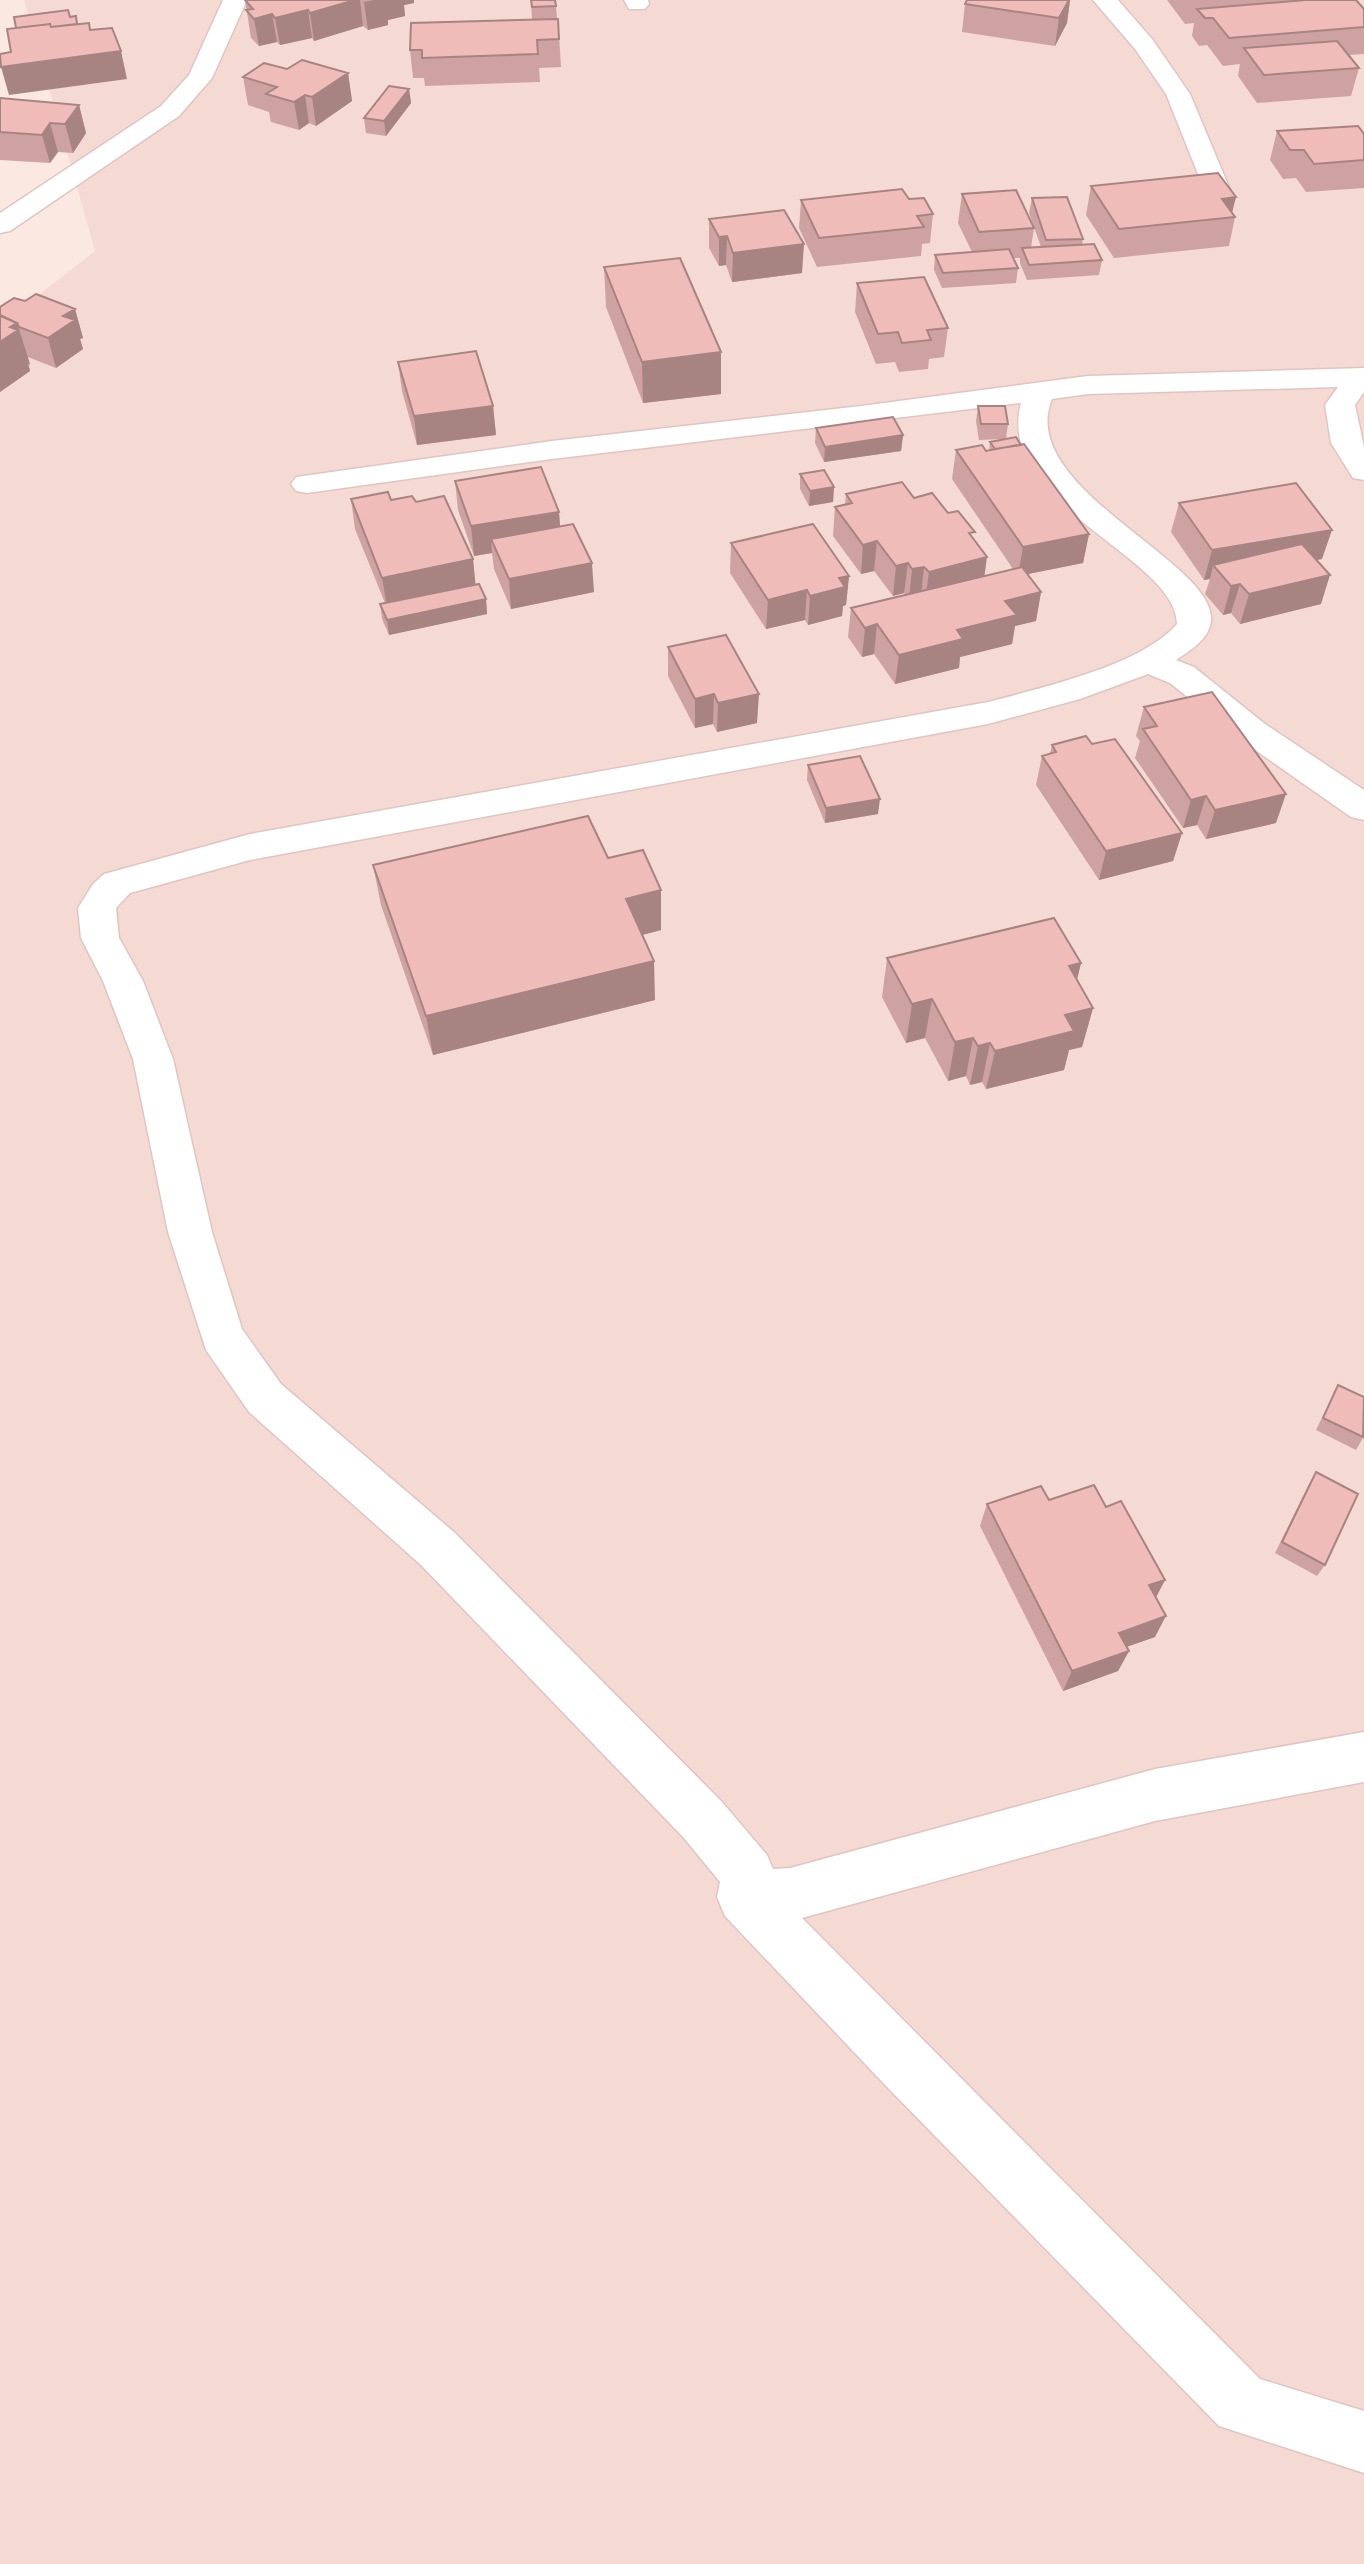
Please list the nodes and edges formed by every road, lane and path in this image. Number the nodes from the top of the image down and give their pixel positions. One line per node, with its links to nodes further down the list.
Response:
1 (235, 0): 4 (street)
2 (1105, 0): 3 (street)
3 (1221, 199)
4 (0, 225)
5 (1362, 377): 6 (street); 7 (street)
6 (1040, 393): 8 (street); 9 (street)
7 (1364, 471)
8 (307, 484)
9 (1147, 661): 10 (street); 12 (street)
10 (1364, 808)
11 (1364, 1757): 12 (street)
12 (744, 1897): 13 (street)
13 (1364, 2442)

